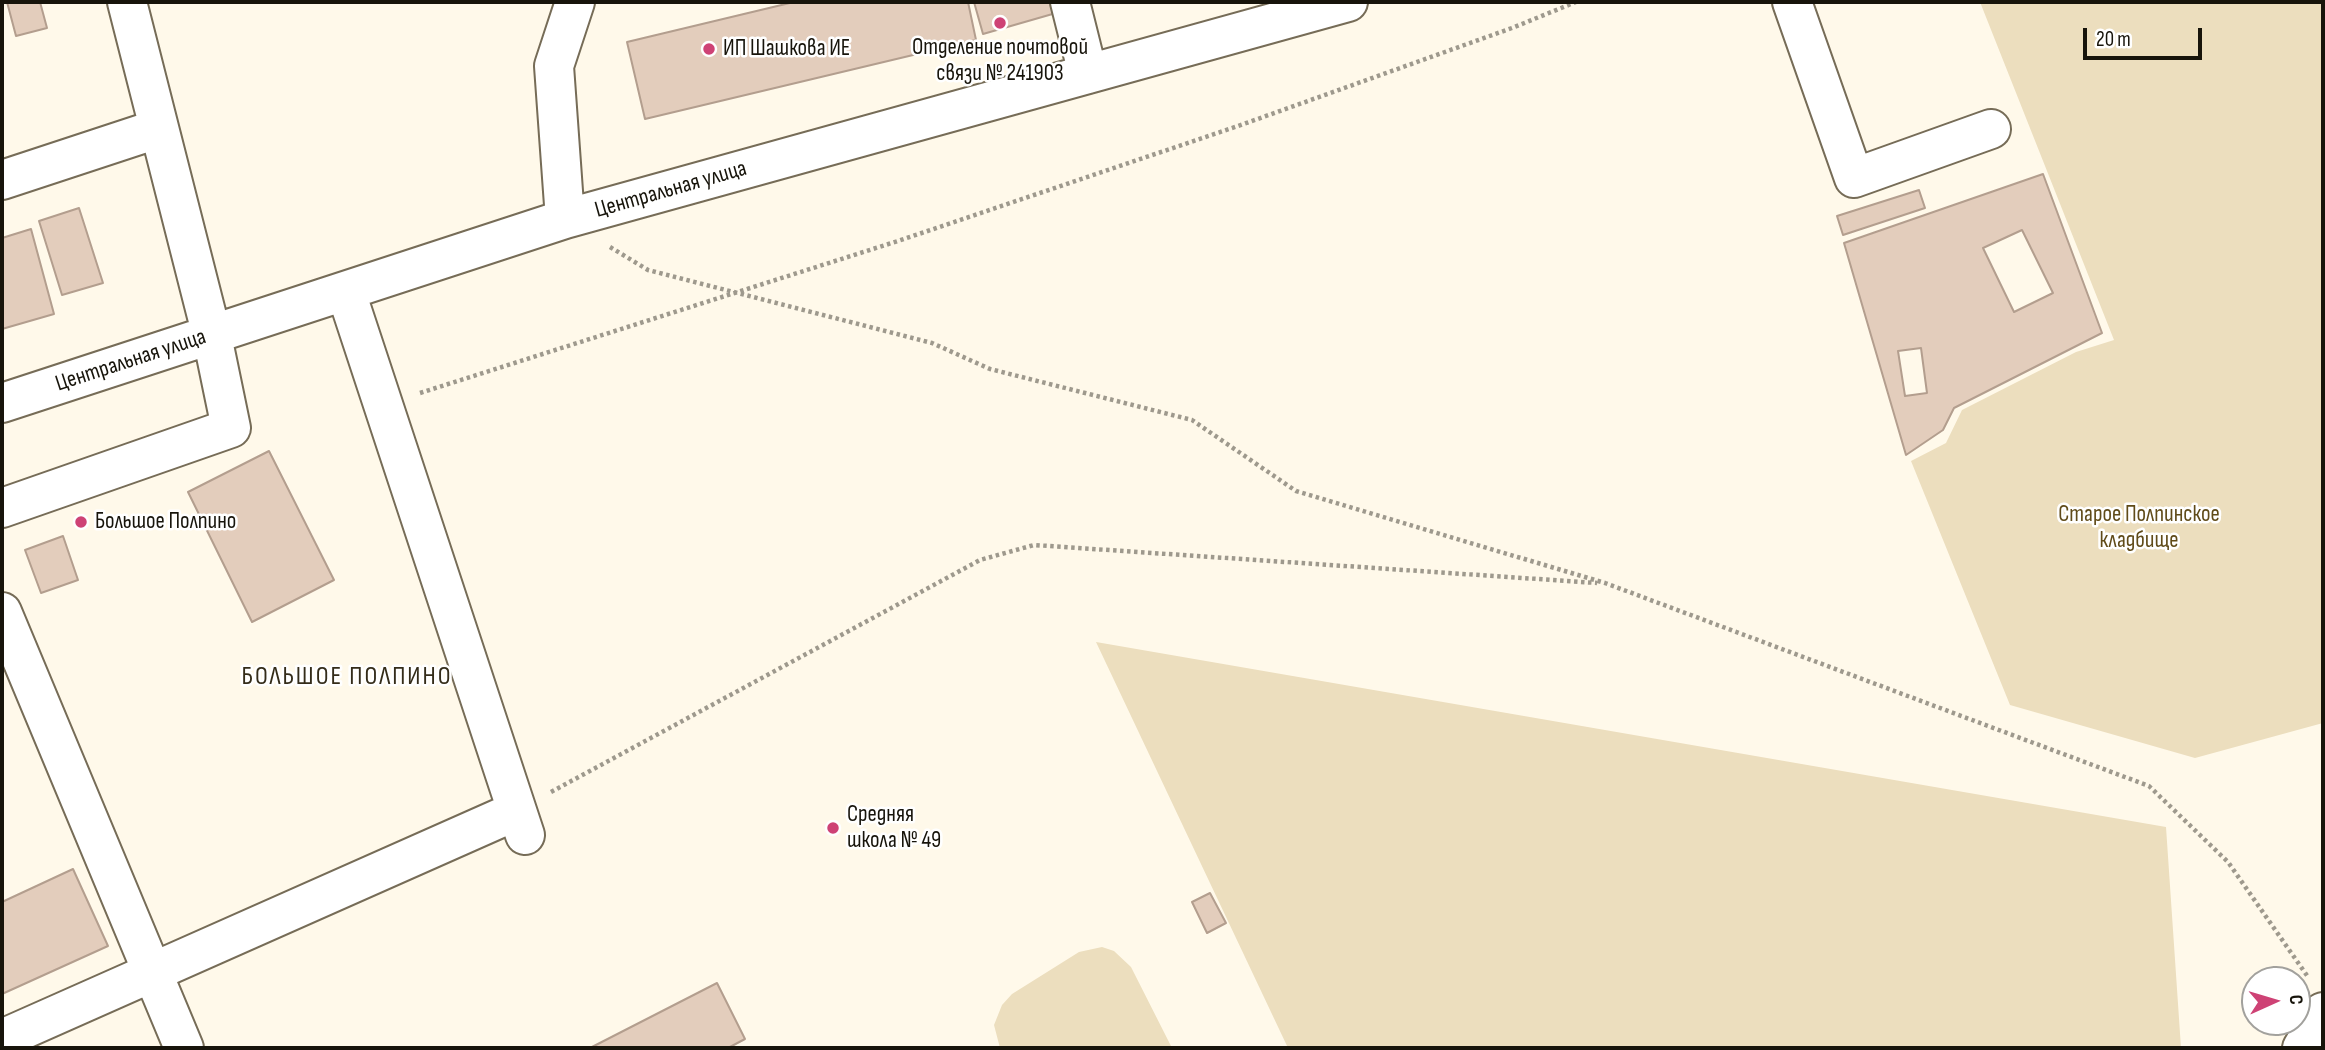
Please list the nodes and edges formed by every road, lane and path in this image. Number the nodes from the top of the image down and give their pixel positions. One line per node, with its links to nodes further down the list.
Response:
1 (127, 2): 9 (street)
2 (575, 2): 11 (street)
3 (1070, 2): 7 (street)
4 (1348, 2): 7 (street, Центральная улица)
5 (1576, 2): 13 (path)
6 (1792, 2): 8 (street)
7 (1088, 74): 11 (street, Центральная улица)
8 (1991, 129)
9 (157, 130): 10 (street); 14 (street)
10 (2, 180)
11 (565, 219): 12 (street, Центральная улица); 13 (path)
12 (346, 292): 14 (street, Центральная улица); 16 (street)
13 (736, 292): 16 (path); 18 (path)
14 (212, 335): 15 (street, Центральная улица); 17 (street)
15 (2, 403)
16 (383, 405): 20 (street)
17 (2, 508)
18 (1605, 583): 20 (path); 22 (path)
19 (2, 612): 21 (street)
20 (521, 823): 21 (street)
21 (153, 973): 23 (street); 24 (street)
22 (2319, 1000): 25 (street)
23 (2, 1038)
24 (184, 1048)
25 (2302, 1048)

